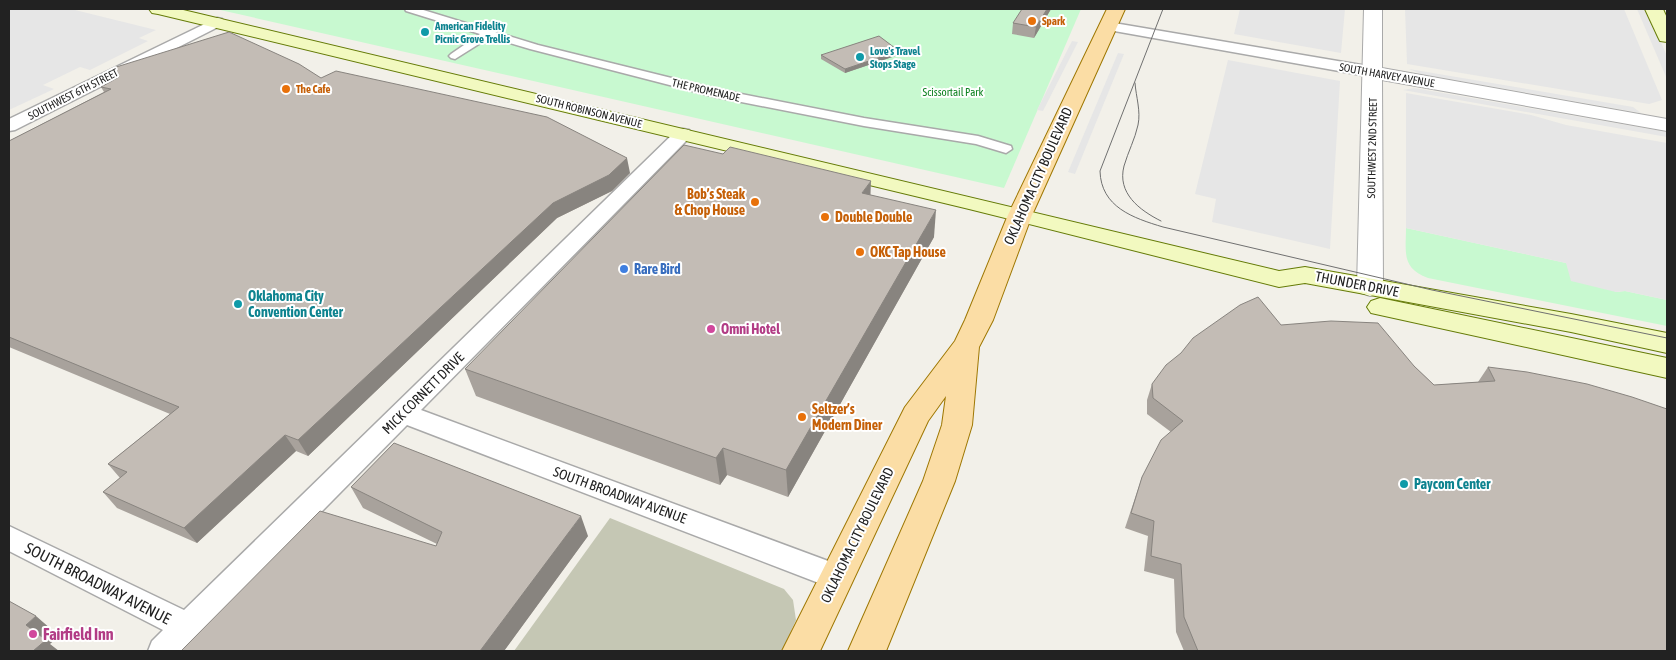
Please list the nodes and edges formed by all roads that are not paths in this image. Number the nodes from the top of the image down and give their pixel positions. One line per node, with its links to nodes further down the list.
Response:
1 (158, 9): 6 (main road, SOUTH ROBINSON AVENUE)
2 (410, 9): 7 (street, THE PROMENADE)
3 (1373, 9): 10 (street, SOUTHWEST 2ND STREET)
4 (1654, 9): 8 (main road)
5 (1112, 17): 10 (street, SOUTH HARVEY AVENUE); 15 (main road, OKLAHOMA CITY BOULEVARD)
6 (217, 22): 12 (street, SOUTHWEST 6TH STREET); 13 (main road, SOUTH ROBINSON AVENUE)
7 (490, 33): 9 (street); 14 (street, THE PROMENADE)
8 (1667, 37)
9 (455, 56)
10 (1373, 72): 11 (street, SOUTH HARVEY AVENUE); 17 (street, SOUTHWEST 2ND STREET)
11 (1667, 125)
12 (9, 126)
13 (683, 134): 15 (main road, SOUTH ROBINSON AVENUE); 21 (street, MICK CORNETT DRIVE)
14 (1006, 149)
15 (1020, 215): 16 (main road, THUNDER DRIVE); 19 (main road, OKLAHOMA CITY BOULEVARD)
16 (1279, 279): 17 (main road, THUNDER DRIVE); 20 (main road, THUNDER DRIVE)
17 (1370, 287): 18 (main road, THUNDER DRIVE)
18 (1667, 343)
19 (966, 346): 23 (main road, OKLAHOMA CITY BOULEVARD); 27 (main road, OKLAHOMA CITY BOULEVARD)
20 (1667, 368)
21 (402, 413): 23 (street, SOUTH BROADWAY AVENUE); 24 (street, MICK CORNETT DRIVE)
22 (9, 538): 24 (street, SOUTH BROADWAY AVENUE)
23 (837, 577): 26 (main road, OKLAHOMA CITY BOULEVARD)
24 (187, 628): 25 (street, MICK CORNETT DRIVE)
25 (163, 651)
26 (801, 651)
27 (867, 651)

